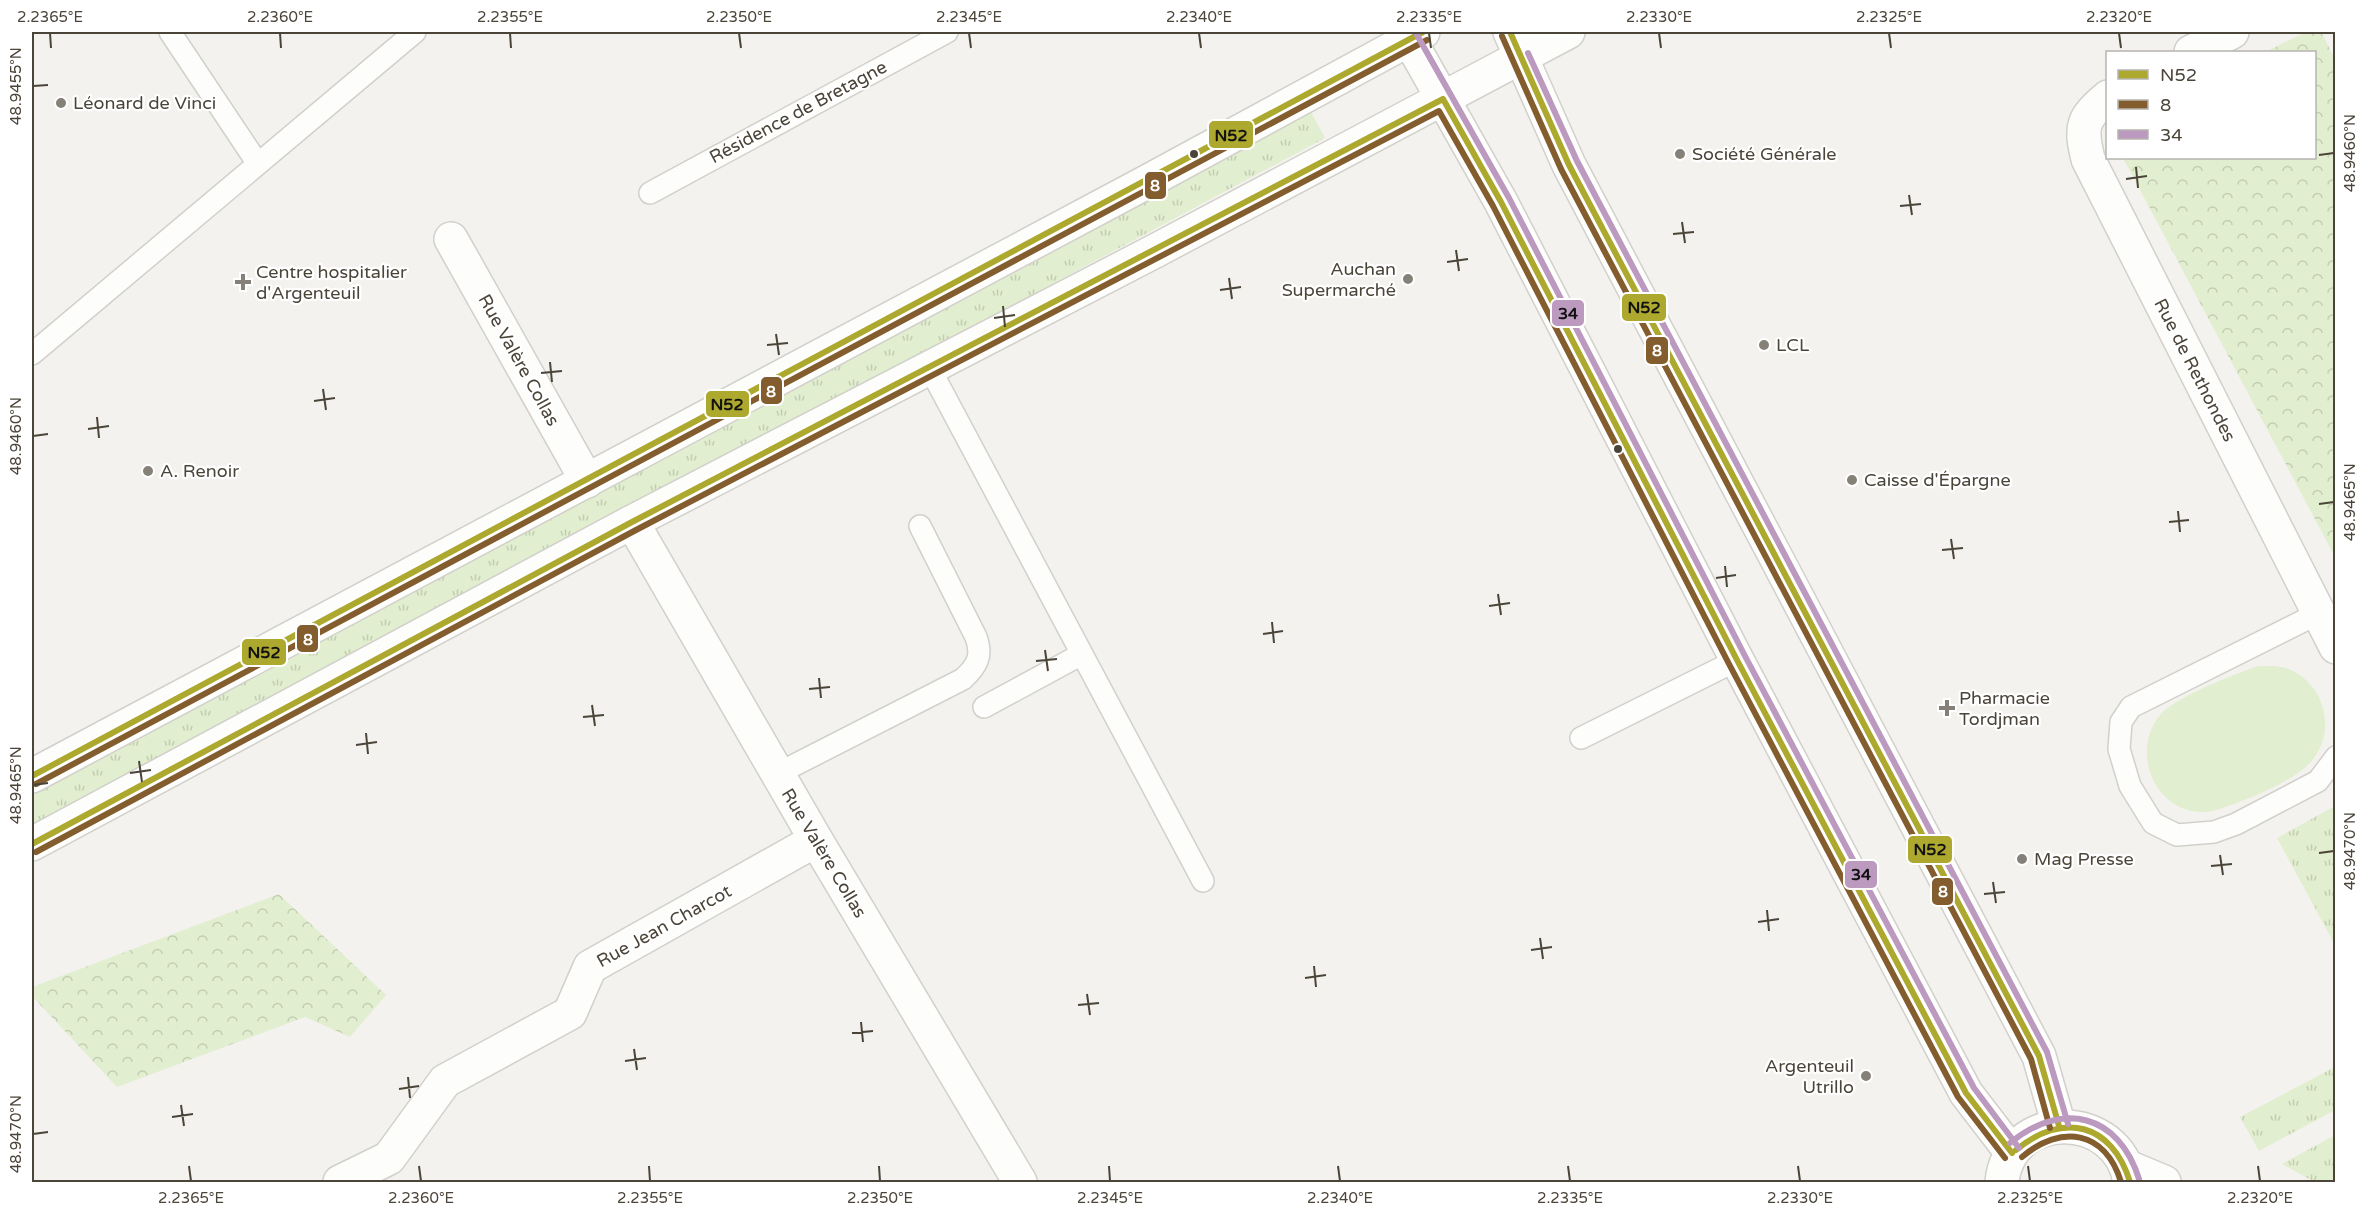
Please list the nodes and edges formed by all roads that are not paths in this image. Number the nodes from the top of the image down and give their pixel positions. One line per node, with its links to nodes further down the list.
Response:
1 (170, 32): 11 (lane)
2 (415, 32): 11 (lane)
3 (947, 32): 12 (lane, Résidence de Bretagne)
4 (1568, 32): 7 (street)
5 (2232, 32): 8 (street)
6 (1412, 34): 9 (street); 16 (street)
7 (1515, 44): 9 (street); 31 (street)
8 (2193, 51)
9 (1443, 99): 15 (street); 22 (street)
10 (2106, 99): 19 (street, Rue de Rethondes)
11 (258, 164): 14 (lane)
12 (650, 193)
13 (451, 239): 16 (street, Rue Valère Collas)
14 (32, 354)
15 (929, 367): 17 (street); 21 (lane)
16 (588, 481): 26 (street)
17 (632, 522): 27 (street, Rue Valère Collas); 29 (street)
18 (920, 526): 27 (lane)
19 (2319, 613): 20 (street, Rue de Rethondes); 25 (lane)
20 (2336, 647)
21 (1082, 654): 23 (lane); 30 (lane)
22 (1737, 660): 24 (lane); 32 (street)
23 (984, 707)
24 (1581, 738)
25 (2336, 758)
26 (33, 772)
27 (777, 774): 28 (street, Rue Valère Collas)
28 (816, 840): 34 (street, Rue Jean Charcot); 35 (street, Rue Valère Collas)
29 (32, 844)
30 (1203, 881)
31 (2059, 1126): 32 (street); 33 (street)
32 (2007, 1168)
33 (2129, 1175): 36 (street)
34 (340, 1182)
35 (1020, 1182)
36 (2164, 1182)

